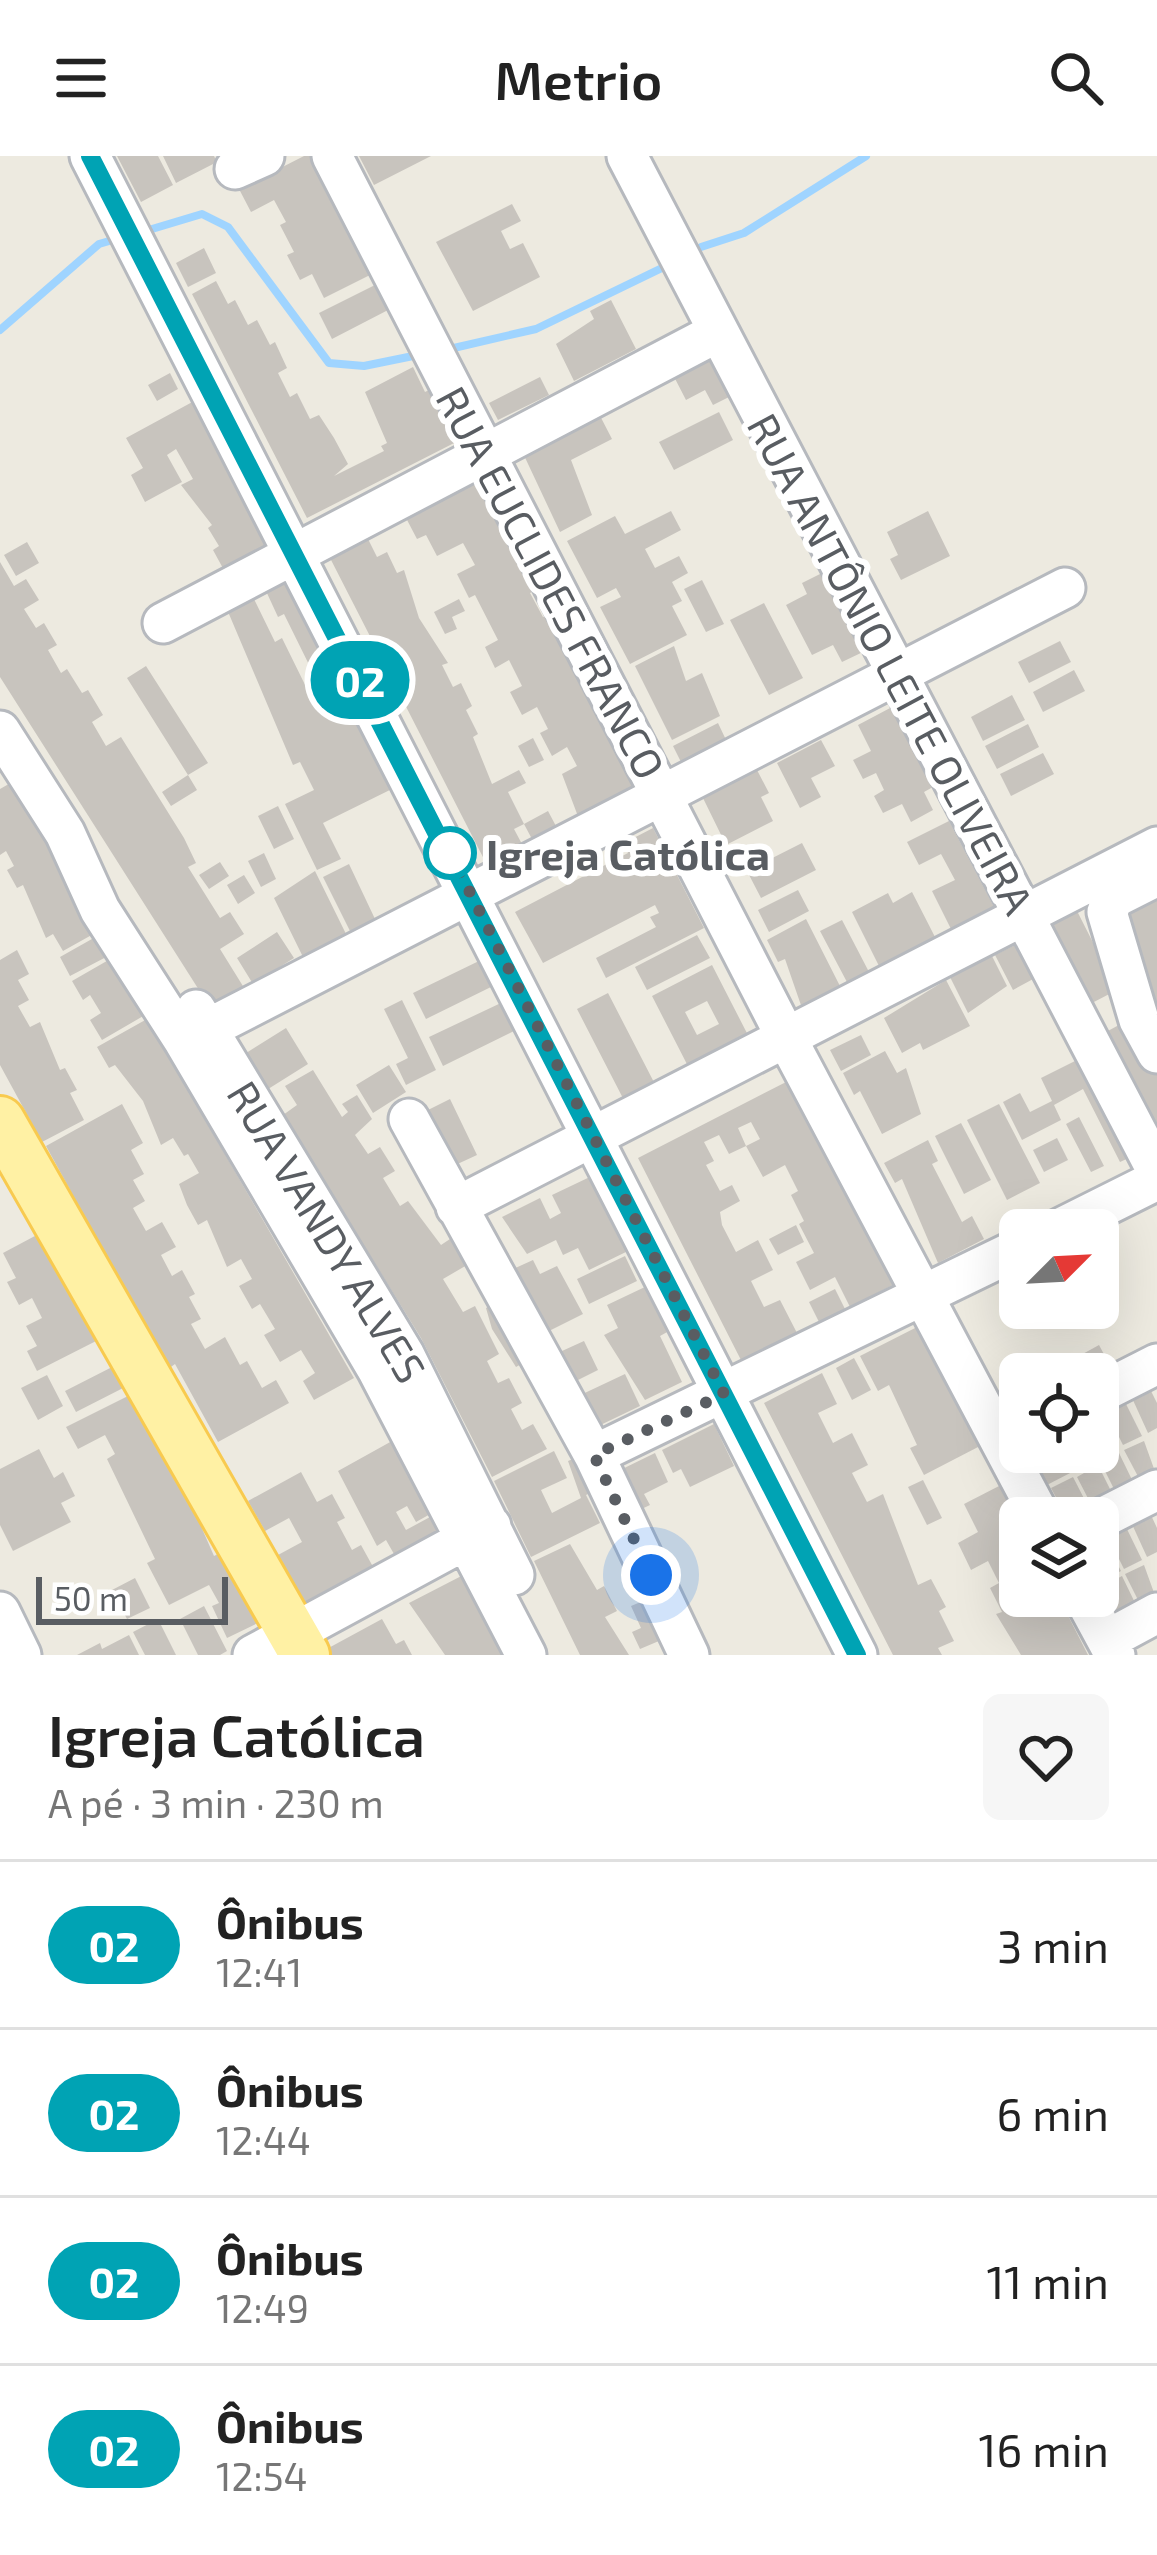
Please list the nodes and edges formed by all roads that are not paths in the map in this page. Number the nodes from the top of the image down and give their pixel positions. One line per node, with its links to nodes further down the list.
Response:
1 (90, 156): 6 (street)
2 (332, 156): 5 (street, RUA EUCLIDES FRANCO)
3 (627, 156): 4 (street, RUA ANTÔNIO LEITE OLIVEIRA)
4 (718, 332): 5 (street); 9 (street, RUA ANTÔNIO LEITE OLIVEIRA)
5 (486, 452): 6 (street); 11 (street, RUA EUCLIDES FRANCO)
6 (296, 554): 8 (street); 14 (street)
7 (1065, 588): 9 (street)
8 (163, 623)
9 (898, 673): 11 (street); 15 (street, RUA ANTÔNIO LEITE OLIVEIRA)
10 (0, 731): 16 (street, RUA VANDY ALVES)
11 (664, 798): 14 (street); 17 (street, RUA EUCLIDES FRANCO)
12 (1157, 847): 15 (street)
13 (1157, 876): 18 (street)
14 (471, 896): 16 (street); 21 (street)
15 (1024, 914): 17 (street); 22 (street, RUA ANTÔNIO LEITE OLIVEIRA)
16 (196, 1035): 35 (street, RUA VANDY ALVES)
17 (787, 1039): 21 (street); 27 (street, RUA EUCLIDES FRANCO)
18 (1157, 1054)
19 (409, 1119): 24 (street)
20 (0, 1121): 40 (main road)
21 (596, 1137): 24 (street); 30 (street)
22 (1157, 1171)
23 (1157, 1180): 25 (street)
24 (456, 1207): 32 (street)
25 (1099, 1209)
26 (999, 1259): 27 (street)
27 (923, 1297): 30 (street); 31 (street, RUA EUCLIDES FRANCO)
28 (1157, 1364): 29 (street)
29 (1119, 1383)
30 (724, 1394): 32 (street); 45 (street)
31 (999, 1419)
32 (594, 1455): 44 (street)
33 (1157, 1490): 34 (street)
34 (1119, 1509)
35 (480, 1532): 40 (street); 42 (street, RUA VANDY ALVES); 43 (street, RUA VANDY ALVES)
36 (0, 1612): 41 (street)
37 (1157, 1613): 39 (street)
38 (1095, 1617): 39 (street)
39 (1111, 1647)
40 (284, 1648)
41 (22, 1655)
42 (526, 1655)
43 (551, 1655)
44 (689, 1655)
45 (857, 1655)

